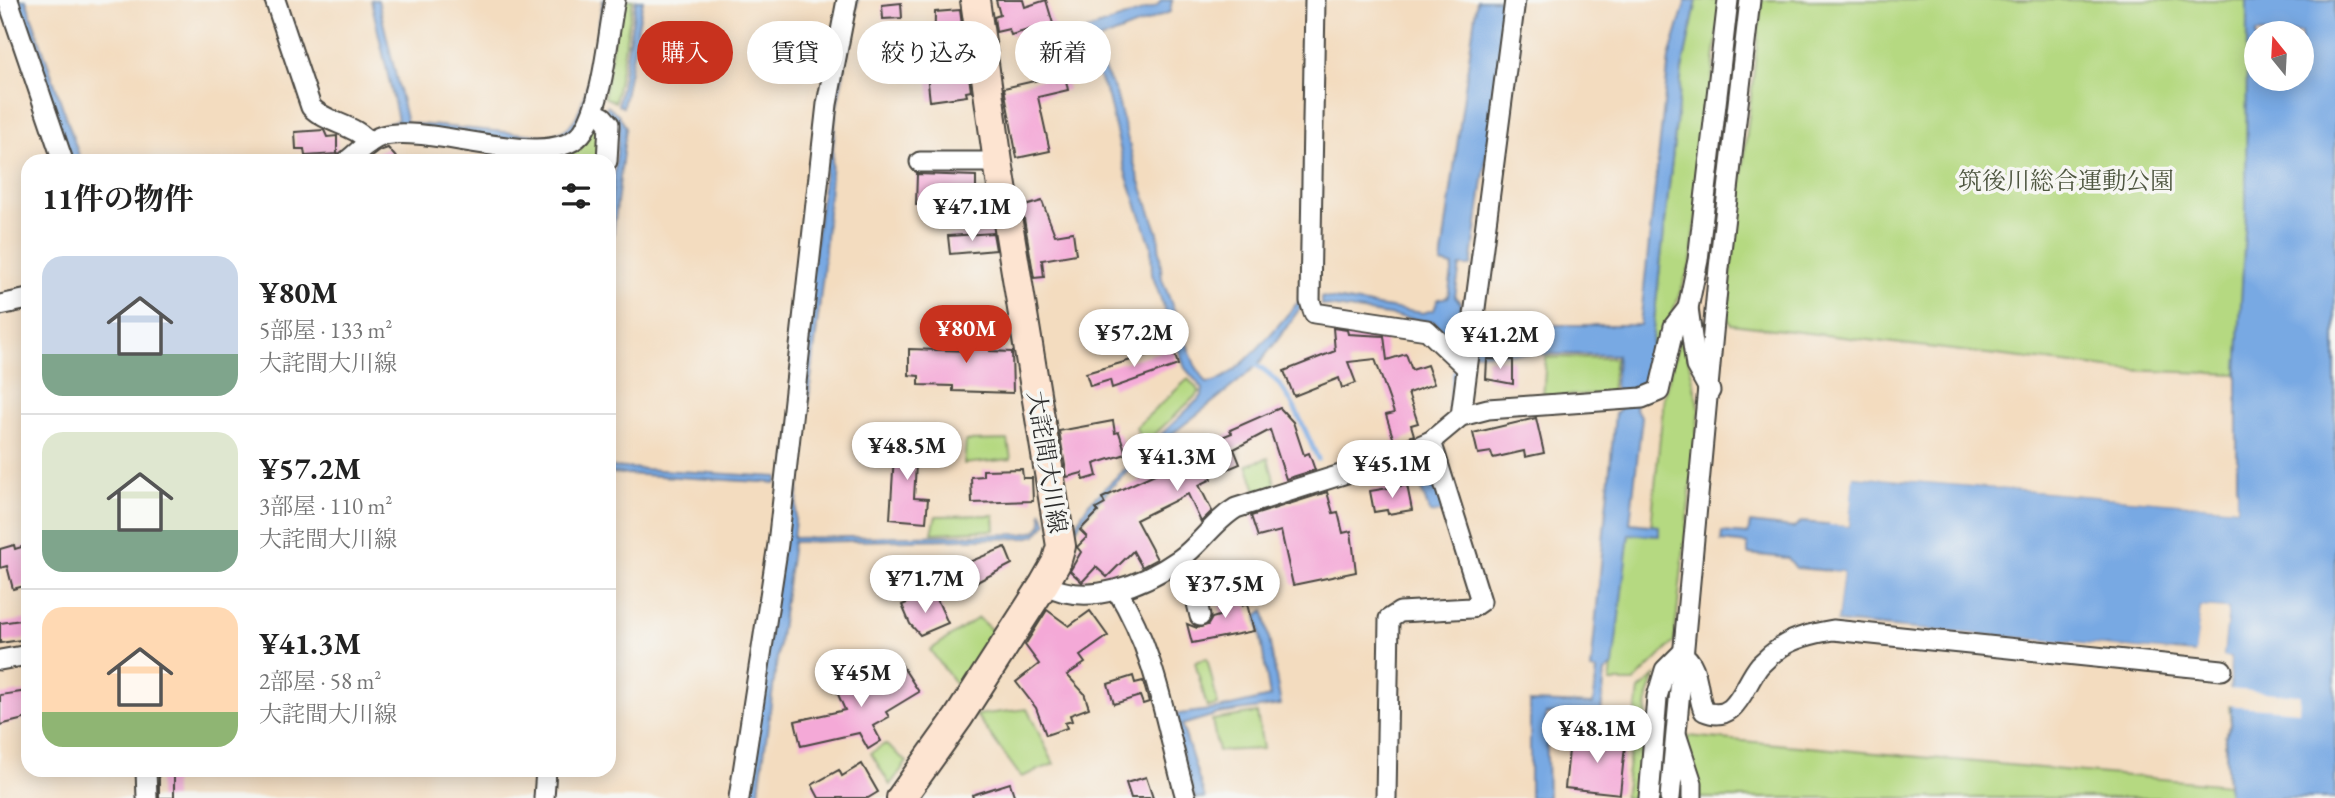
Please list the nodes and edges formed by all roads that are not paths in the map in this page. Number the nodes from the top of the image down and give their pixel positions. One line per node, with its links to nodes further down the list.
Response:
1 (8, 0): 12 (street)
2 (275, 0): 11 (street)
3 (615, 0): 10 (street)
4 (847, 0): 37 (street)
5 (975, 0): 16 (main road, 大詫間大川線)
6 (1315, 0): 20 (street)
7 (1515, 0): 20 (street)
8 (1728, 0): 19 (street)
9 (1750, 0): 21 (street)
10 (595, 103): 11 (street); 14 (street)
11 (369, 143): 13 (street)
12 (61, 154)
13 (356, 154)
14 (607, 154)
15 (920, 162): 16 (street)
16 (998, 162): 25 (main road, 大詫間大川線)
17 (21, 300): 18 (street)
18 (0, 305)
19 (1688, 308): 21 (street); 22 (street)
20 (1466, 360): 22 (street)
21 (1710, 391): 28 (street)
22 (1461, 416): 23 (street)
23 (1431, 441): 24 (street); 40 (street)
24 (1182, 558): 26 (street); 27 (street)
25 (1044, 584): 26 (street); 38 (main road, 大詫間大川線)
26 (1117, 590): 39 (street)
27 (1200, 616)
28 (1681, 654): 31 (street); 32 (street); 41 (street)
29 (21, 656): 30 (street)
30 (0, 660)
31 (2222, 670)
32 (1675, 733): 42 (street); 43 (street)
33 (146, 777): 35 (street)
34 (546, 777): 36 (street)
35 (147, 798)
36 (544, 798)
37 (739, 798)
38 (901, 798)
39 (1186, 798)
40 (1386, 798)
41 (1649, 798)
42 (1670, 798)
43 (1692, 798)

